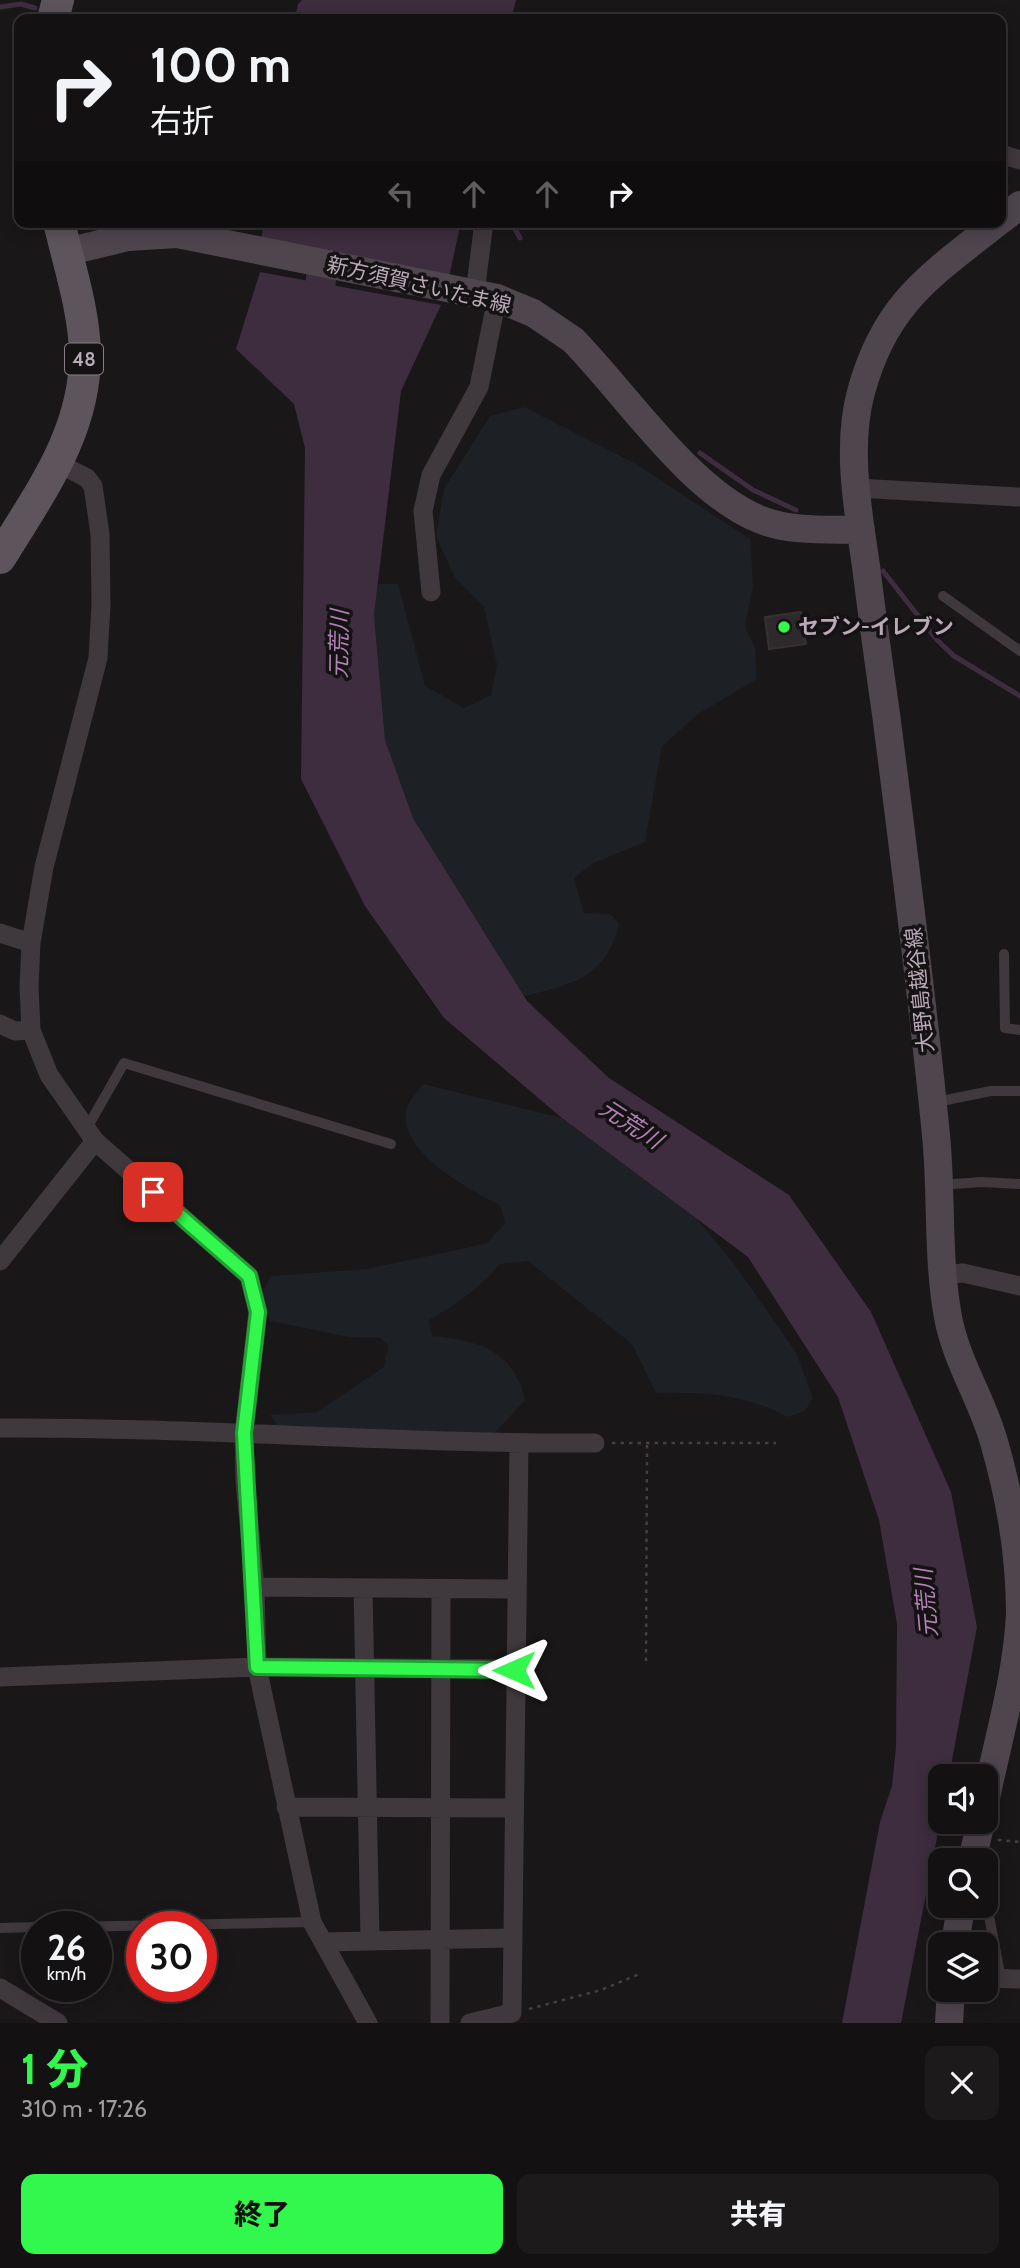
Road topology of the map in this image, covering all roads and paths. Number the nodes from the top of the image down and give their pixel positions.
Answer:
1 (1020, 205) edge
2 (1006, 216) edge
3 (484, 228) edge
4 (990, 228) edge
5 (63, 237) edge
6 (478, 294) junction
7 (57, 463) junction
8 (857, 488) junction
9 (1020, 497) edge
10 (861, 530) junction
11 (0, 558) edge
12 (431, 592) dead end
13 (943, 596) dead end
14 (1020, 651) edge
15 (0, 933) edge
16 (31, 943) junction
17 (1004, 954) dead end
18 (0, 1024) edge
19 (32, 1030) junction
20 (1020, 1030) edge
21 (1020, 1090) edge
22 (933, 1102) junction
23 (91, 1134) junction
24 (391, 1144) dead end
25 (1020, 1184) edge
26 (939, 1185) junction
27 (0, 1261) edge
28 (944, 1275) junction
29 (1020, 1286) edge
30 (0, 1428) edge
31 (244, 1433) junction
32 (519, 1443) junction
33 (595, 1443) joint
34 (647, 1443) junction
35 (776, 1444) dead end
36 (255, 1587) junction
37 (363, 1588) junction
38 (441, 1589) junction
39 (516, 1589) junction
40 (646, 1661) dead end
41 (257, 1667) junction
42 (365, 1668) junction
43 (441, 1669) junction
44 (514, 1670) junction
45 (0, 1677) edge
46 (993, 1764) edge
47 (286, 1807) junction
48 (367, 1808) junction
49 (440, 1808) junction
50 (513, 1808) junction
51 (990, 1918) edge
52 (312, 1922) junction
53 (112, 1926) edge
54 (21, 1927) edge
55 (0, 1928) edge
56 (513, 1938) junction
57 (370, 1939) junction
58 (440, 1939) junction
59 (323, 1942) junction
60 (642, 1973) dead end
61 (1002, 1979) edge
62 (0, 1988) edge
63 (950, 2002) edge
64 (512, 2013) junction
65 (58, 2023) edge
66 (368, 2023) edge
67 (440, 2023) edge
68 (470, 2023) edge
69 (949, 2023) edge

1 - 2 main road, 大野島越谷線
3 - 6 street
4 - 8 main road, 大野島越谷線
5 - 6 main road, 新方須賀さいたま線
5 - 7 main road, 48
6 - 10 main road, 新方須賀さいたま線
6 - 12 street
7 - 11 main road, 48
7 - 16 street
8 - 9 street
8 - 10 main road, 大野島越谷線
10 - 22 main road, 大野島越谷線
13 - 14 lane
15 - 16 street
16 - 19 street
17 - 20 lane
18 - 19 street
19 - 23 street
21 - 22 lane
22 - 26 main road, 大野島越谷線
23 - 24 lane
23 - 27 street
23 - 31 street
25 - 26 lane
26 - 28 main road, 大野島越谷線
28 - 29 street
28 - 46 main road, 大野島越谷線
30 - 31 street
31 - 32 street
31 - 36 street
32 - 33 street
32 - 39 street
33 - 34 path
34 - 35 path
34 - 40 path
36 - 37 street
36 - 41 street
37 - 38 street
37 - 42 street
38 - 39 street
38 - 43 street
39 - 44 street
41 - 42 street
41 - 45 street
41 - 47 street
42 - 43 street
42 - 48 street
43 - 44 street
43 - 49 street
44 - 50 street
47 - 48 street
47 - 52 street
48 - 49 street
48 - 57 street
49 - 50 street
49 - 58 street
50 - 56 street
51 - 61 lane
52 - 53 lane
52 - 59 street
54 - 55 lane
56 - 58 street
56 - 64 street
57 - 58 street
57 - 59 street
58 - 67 street
59 - 66 street
60 - 64 path
62 - 65 street
63 - 69 main road
64 - 68 street

